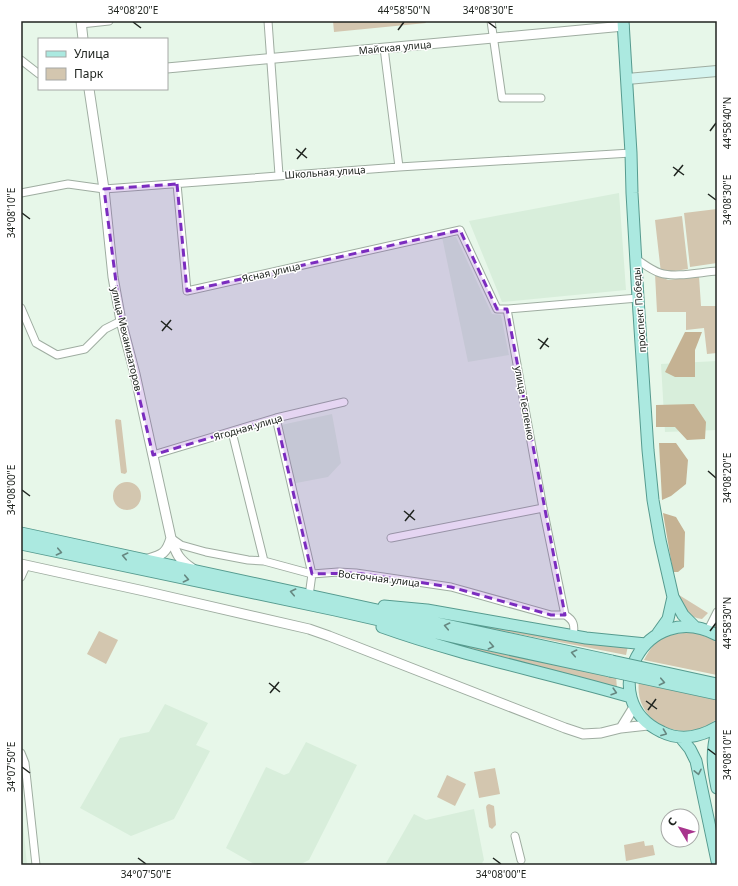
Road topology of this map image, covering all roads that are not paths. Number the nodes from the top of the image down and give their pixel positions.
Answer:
1 (109, 21) edge
2 (268, 21) edge
3 (491, 21) edge
4 (81, 22) edge
5 (624, 24) edge
6 (83, 38) edge
7 (493, 38) junction
8 (384, 48) junction
9 (270, 58) junction
10 (21, 60) edge
11 (168, 68) edge
12 (717, 71) edge
13 (38, 73) edge
14 (627, 79) junction
15 (89, 90) edge
16 (541, 98) dead end
17 (631, 153) junction
18 (399, 167) junction
19 (280, 175) junction
20 (177, 184) junction
21 (104, 189) junction
22 (21, 193) edge
23 (636, 259) junction
24 (717, 271) edge
25 (638, 298) junction
26 (21, 308) edge
27 (508, 309) junction
28 (121, 321) junction
29 (344, 402) dead end
30 (276, 418) junction
31 (232, 432) junction
32 (153, 455) junction
33 (543, 508) junction
34 (21, 533) edge
35 (171, 538) junction
36 (391, 538) dead end
37 (21, 544) edge
38 (145, 560) junction
39 (264, 561) junction
40 (24, 565) edge
41 (196, 572) junction
42 (312, 574) junction
43 (21, 577) edge
44 (309, 596) junction
45 (673, 597) junction
46 (350, 604) junction
47 (335, 610) junction
48 (717, 612) edge
49 (565, 615) junction
50 (694, 626) junction
51 (712, 632) edge
52 (658, 634) junction
53 (573, 636) junction
54 (646, 644) junction
55 (611, 666) junction
56 (717, 684) edge
57 (717, 694) edge
58 (633, 702) junction
59 (648, 725) junction
60 (717, 727) edge
61 (621, 728) junction
62 (717, 732) edge
63 (682, 738) junction
64 (21, 753) edge
65 (717, 788) edge
66 (515, 836) dead end
67 (521, 860) dead end
68 (717, 861) edge
69 (36, 865) edge

1 - 4 street
2 - 9 street
3 - 7 street
4 - 6 street
5 - 7 street, Майская улица
5 - 14 main road, проспект Победы
7 - 8 street, Майская улица
7 - 16 street
8 - 9 street, Майская улица
8 - 18 street
9 - 11 street, Майская улица
9 - 19 street
10 - 13 street
12 - 14 main road
14 - 17 main road, проспект Победы
15 - 21 street, улица Механизаторов
17 - 18 street, Школьная улица
17 - 23 main road, проспект Победы
18 - 19 street, Школьная улица
19 - 20 street, Школьная улица
20 - 21 street, Школьная улица
20 - 27 street, Ясная улица
21 - 22 street, Школьная улица
21 - 28 street, улица Механизаторов
23 - 24 street
23 - 25 main road, проспект Победы
25 - 27 street
25 - 45 main road, проспект Победы
26 - 28 street
27 - 33 street, улица Тесленко
28 - 32 street, улица Механизаторов
29 - 30 street, Ягодная улица
30 - 31 street, Ягодная улица
30 - 42 street
31 - 32 street, Ягодная улица
31 - 39 street
32 - 35 street, улица Механизаторов
33 - 36 street
33 - 49 street, улица Тесленко
38 -> 34 main road
35 - 38 street
35 - 39 street, Восточная улица
35 - 41 street, улица Механизаторов
37 -> 47 main road
38 - 41 main road
39 - 42 street, Восточная улица
40 - 43 street
40 - 61 street
44 -> 41 main road
42 - 44 street
42 - 49 street, Восточная улица
44 - 46 main road
45 - 50 main road, проспект Победы
45 - 52 main road, проспект Победы
46 - 53 main road
55 -> 46 main road
47 -> 55 main road
47 -> 58 main road
48 - 51 street
49 - 53 street, улица Тесленко
50 - 51 main road
50 - 52 main road
52 - 54 main road
53 - 54 main road
54 - 58 main road
55 - 56 main road, bridge
55 -> 57 main road, bridge
58 - 59 main road
58 - 61 street
59 - 61 street
59 -> 63 main road
60 - 63 main road
62 - 65 main road
63 -> 68 main road
64 - 69 street
66 - 67 street

